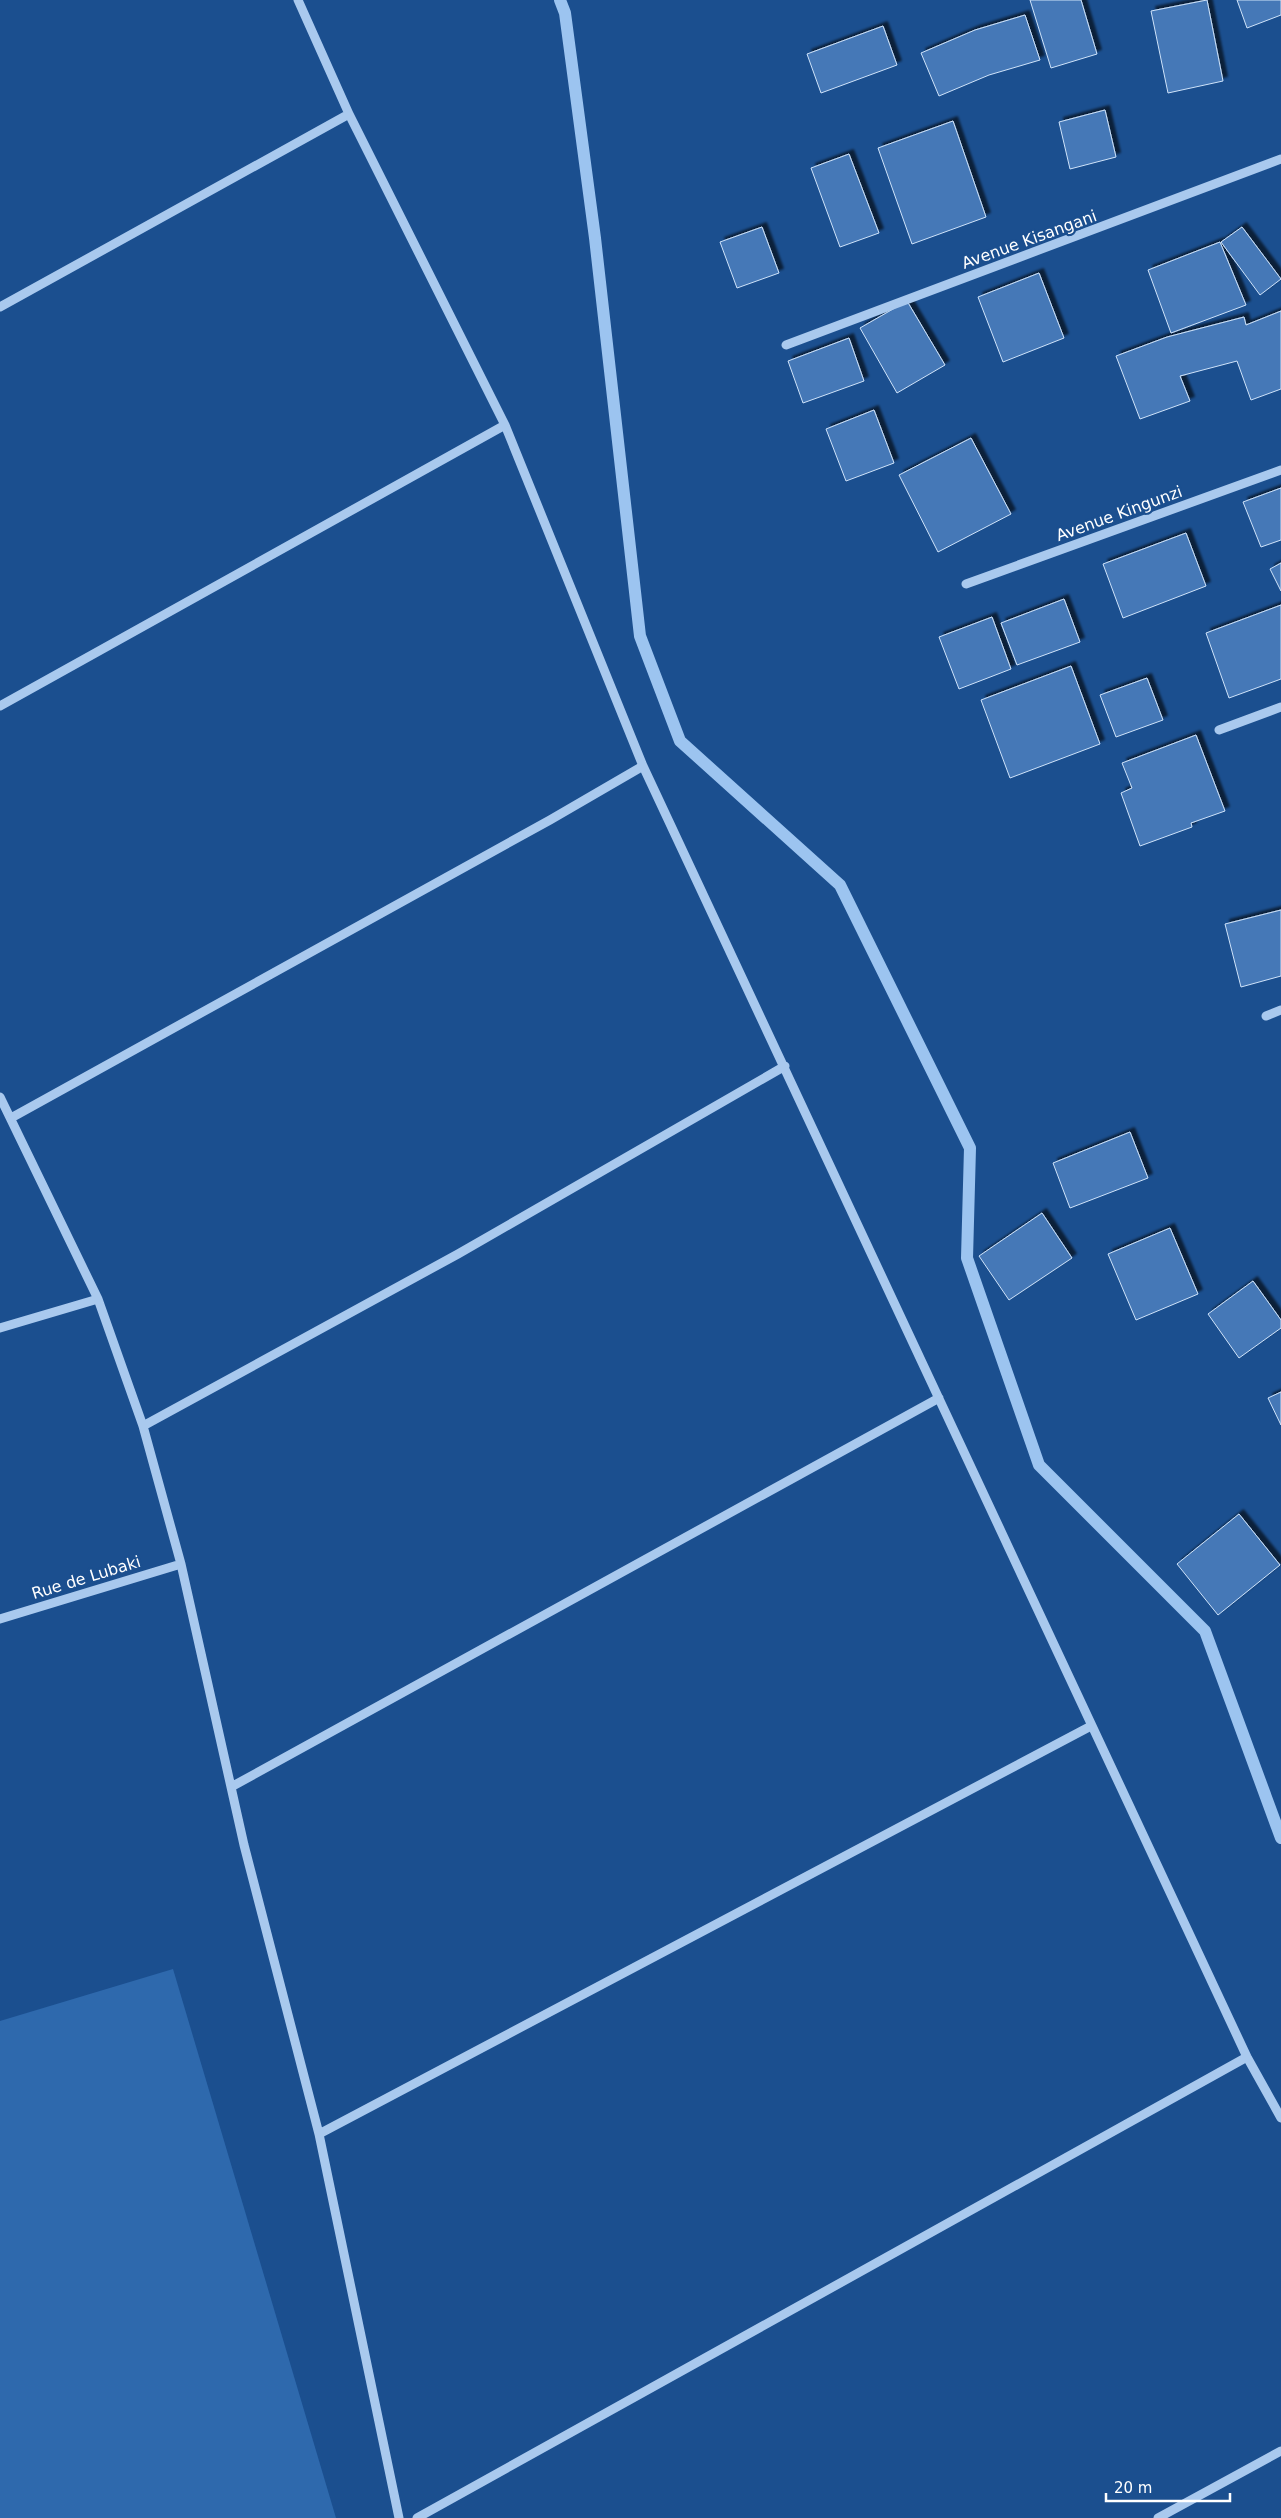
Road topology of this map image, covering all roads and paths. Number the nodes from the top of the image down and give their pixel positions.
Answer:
1 (298, 0) edge
2 (349, 114) junction
3 (1281, 159) edge
4 (0, 307) edge
5 (786, 345) dead end
6 (504, 425) junction
7 (1281, 470) edge
8 (966, 584) dead end
9 (0, 706) edge
10 (1281, 707) edge
11 (1219, 730) dead end
12 (643, 766) junction
13 (1281, 1010) edge
14 (1266, 1016) dead end
15 (785, 1066) junction
16 (0, 1097) edge
17 (11, 1118) junction
18 (98, 1299) junction
19 (0, 1328) edge
20 (939, 1398) junction
21 (144, 1426) junction
22 (181, 1564) junction
23 (0, 1619) edge
24 (1091, 1726) junction
25 (231, 1787) junction
26 (1247, 2057) junction
27 (1281, 2118) edge
28 (319, 2134) junction
29 (1281, 2451) edge
30 (399, 2518) edge
31 (417, 2518) edge
32 (1158, 2518) edge

1 - 2 street
2 - 4 street
2 - 6 street
3 - 5 street, Avenue Kisangani
6 - 9 street
6 - 12 street
7 - 8 street, Avenue Kingunzi
10 - 11 street
12 - 15 street
12 - 17 street
13 - 14 street
15 - 20 street
15 - 21 street
16 - 17 street
17 - 18 street
18 - 19 street
18 - 21 street
20 - 24 street
20 - 25 street
21 - 22 street
22 - 23 street, Rue de Lubaki
22 - 25 street
24 - 26 street
24 - 28 street
25 - 28 street
26 - 27 street
26 - 31 street
28 - 30 street
29 - 32 street

